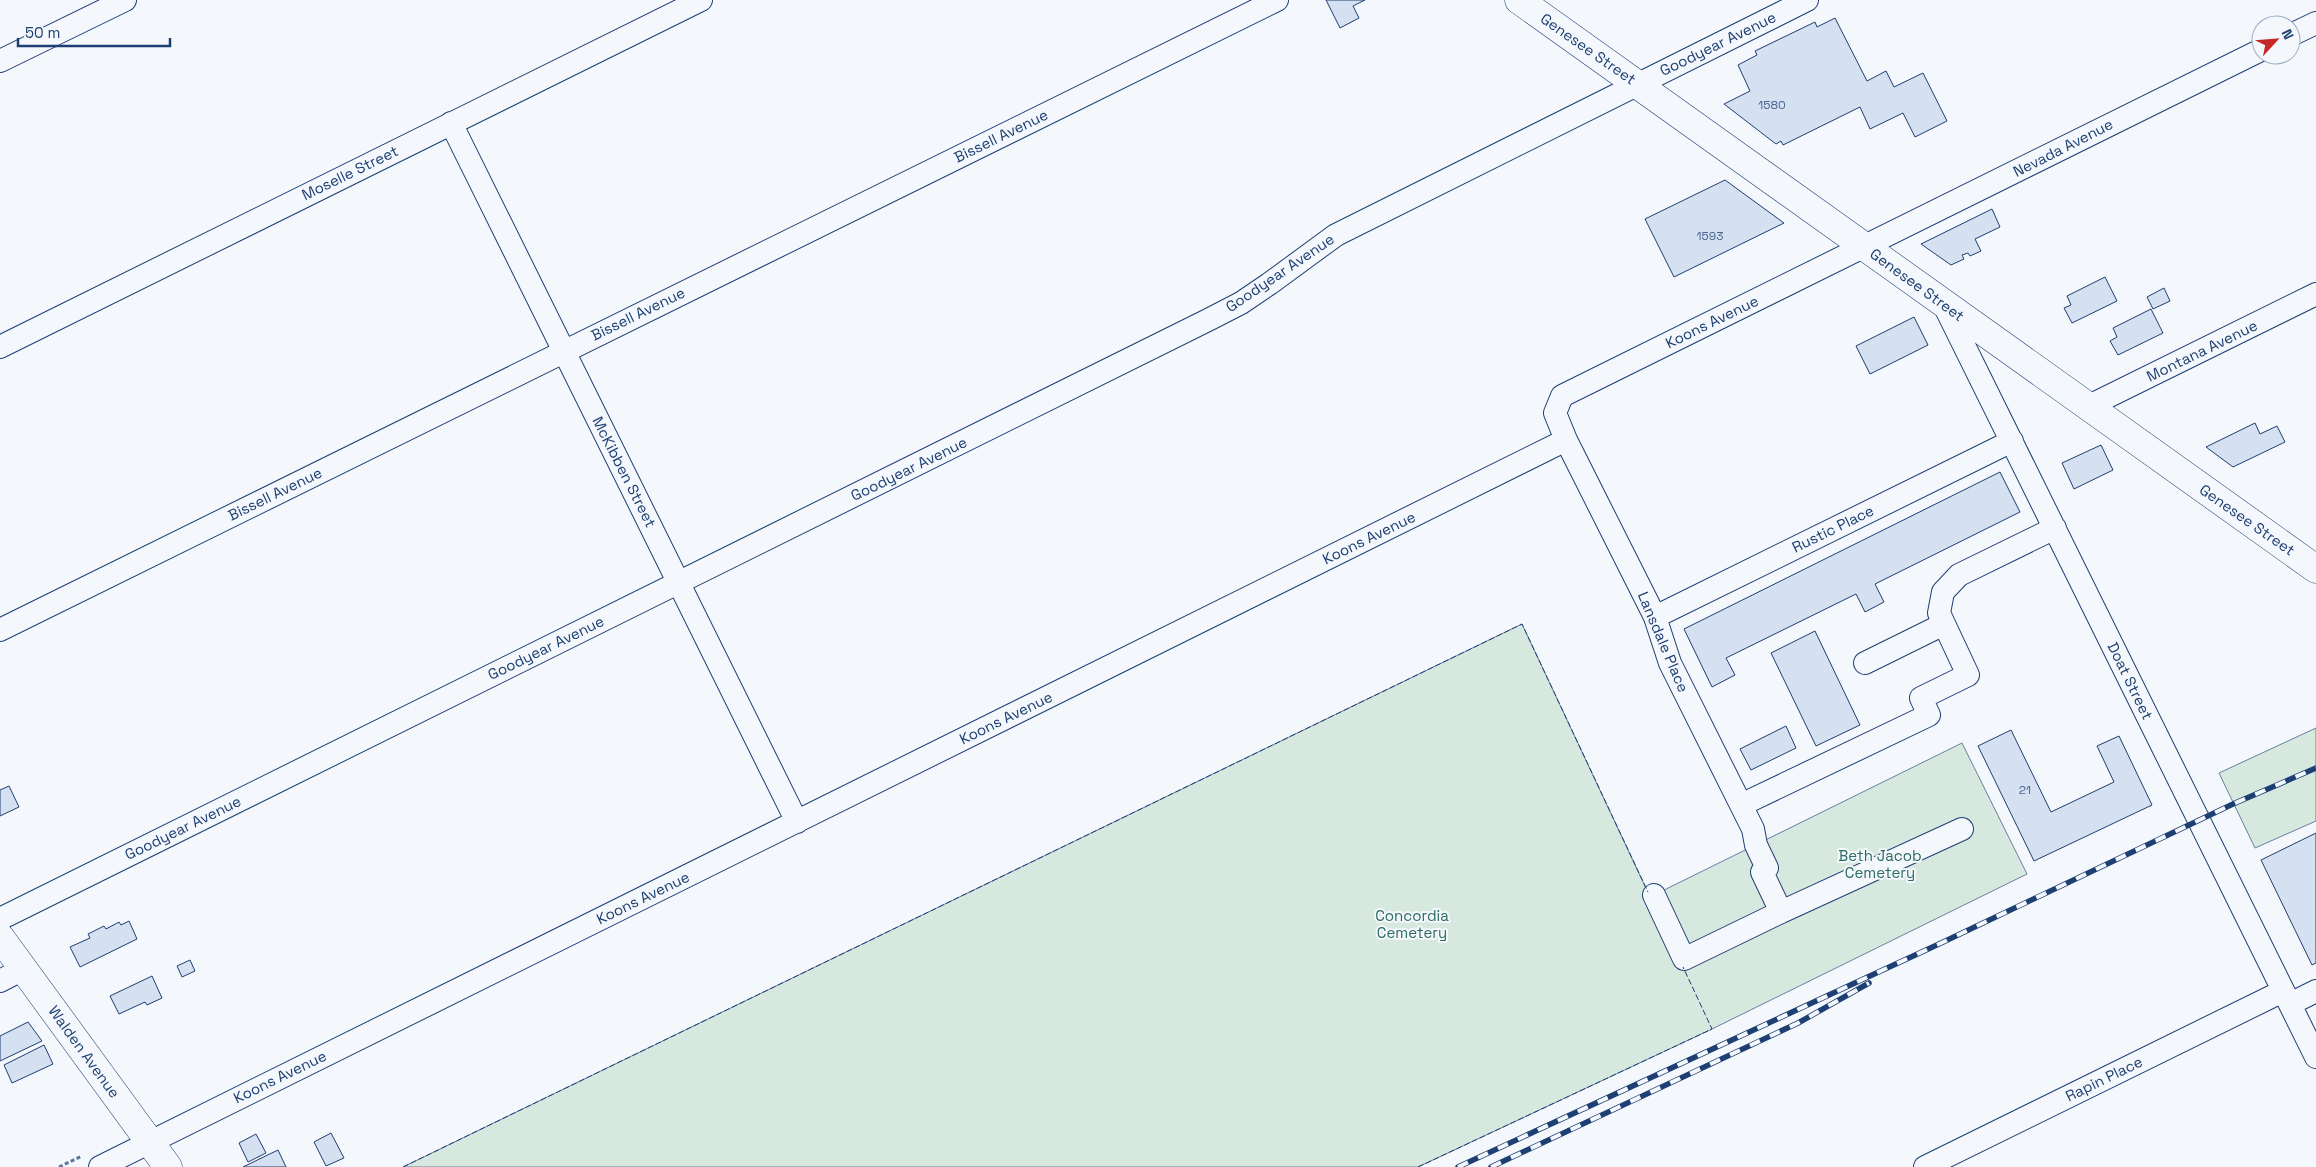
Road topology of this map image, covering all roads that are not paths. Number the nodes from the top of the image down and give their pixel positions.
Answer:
1 (124, 0) edge
2 (701, 0) edge
3 (1277, 0) edge
4 (1519, 0) edge
5 (1807, 0) edge
6 (2316, 23) edge
7 (2301, 30) edge
8 (2251, 55) edge
9 (0, 61) edge
10 (1638, 84) junction
11 (451, 124) junction
12 (1865, 247) junction
13 (2316, 294) edge
14 (1944, 304) junction
15 (0, 347) edge
16 (564, 351) junction
17 (2087, 407) junction
18 (1566, 440) junction
19 (2012, 441) junction
20 (2055, 528) junction
21 (2315, 567) edge
22 (679, 583) junction
23 (1655, 617) junction
24 (1944, 624) junction
25 (0, 630) edge
26 (1865, 663) dead end
27 (1741, 805) junction
28 (797, 822) junction
29 (1962, 829) dead end
30 (1654, 895) dead end
31 (1782, 912) junction
32 (0, 919) edge
33 (0, 937) edge
34 (12, 975) edge
35 (2316, 991) edge
36 (2287, 997) junction
37 (2316, 1057) edge
38 (149, 1142) junction
39 (100, 1167) edge
40 (168, 1167) edge
41 (1925, 1167) edge

1 - 9 street
2 - 11 street, Moselle Street
3 - 16 street, Bissell Avenue
4 - 10 main road, Genesee Street
5 - 10 street, Goodyear Avenue
6 - 7 street
8 - 12 street, Nevada Avenue
10 - 12 main road, Genesee Street
10 - 22 street, Goodyear Avenue
11 - 15 street, Moselle Street
11 - 16 street, McKibben Street
12 - 14 main road, Genesee Street
12 - 18 street, Koons Avenue
13 - 17 street, Montana Avenue
14 - 17 main road, Genesee Street
14 - 19 street, Doat Street
16 - 22 street, McKibben Street
16 - 25 street, Bissell Avenue
17 - 21 main road, Genesee Street
18 - 23 street, Lansdale Place
18 - 28 street, Koons Avenue
19 - 20 street, Doat Street
19 - 23 street, Rustic Place
20 - 24 street
20 - 36 street, Doat Street
22 - 28 street, McKibben Street
22 - 32 street, Goodyear Avenue
23 - 27 street, Lansdale Place
24 - 26 street
24 - 27 street
27 - 31 street, Lansdale Place
28 - 38 street, Koons Avenue
29 - 31 street
30 - 31 street
33 - 34 main road, Walden Avenue
34 - 38 main road, Walden Avenue
35 - 36 street, Rapin Place
36 - 37 street, Doat Street
36 - 41 street, Rapin Place
38 - 39 street, Koons Avenue
38 - 40 main road, Walden Avenue

